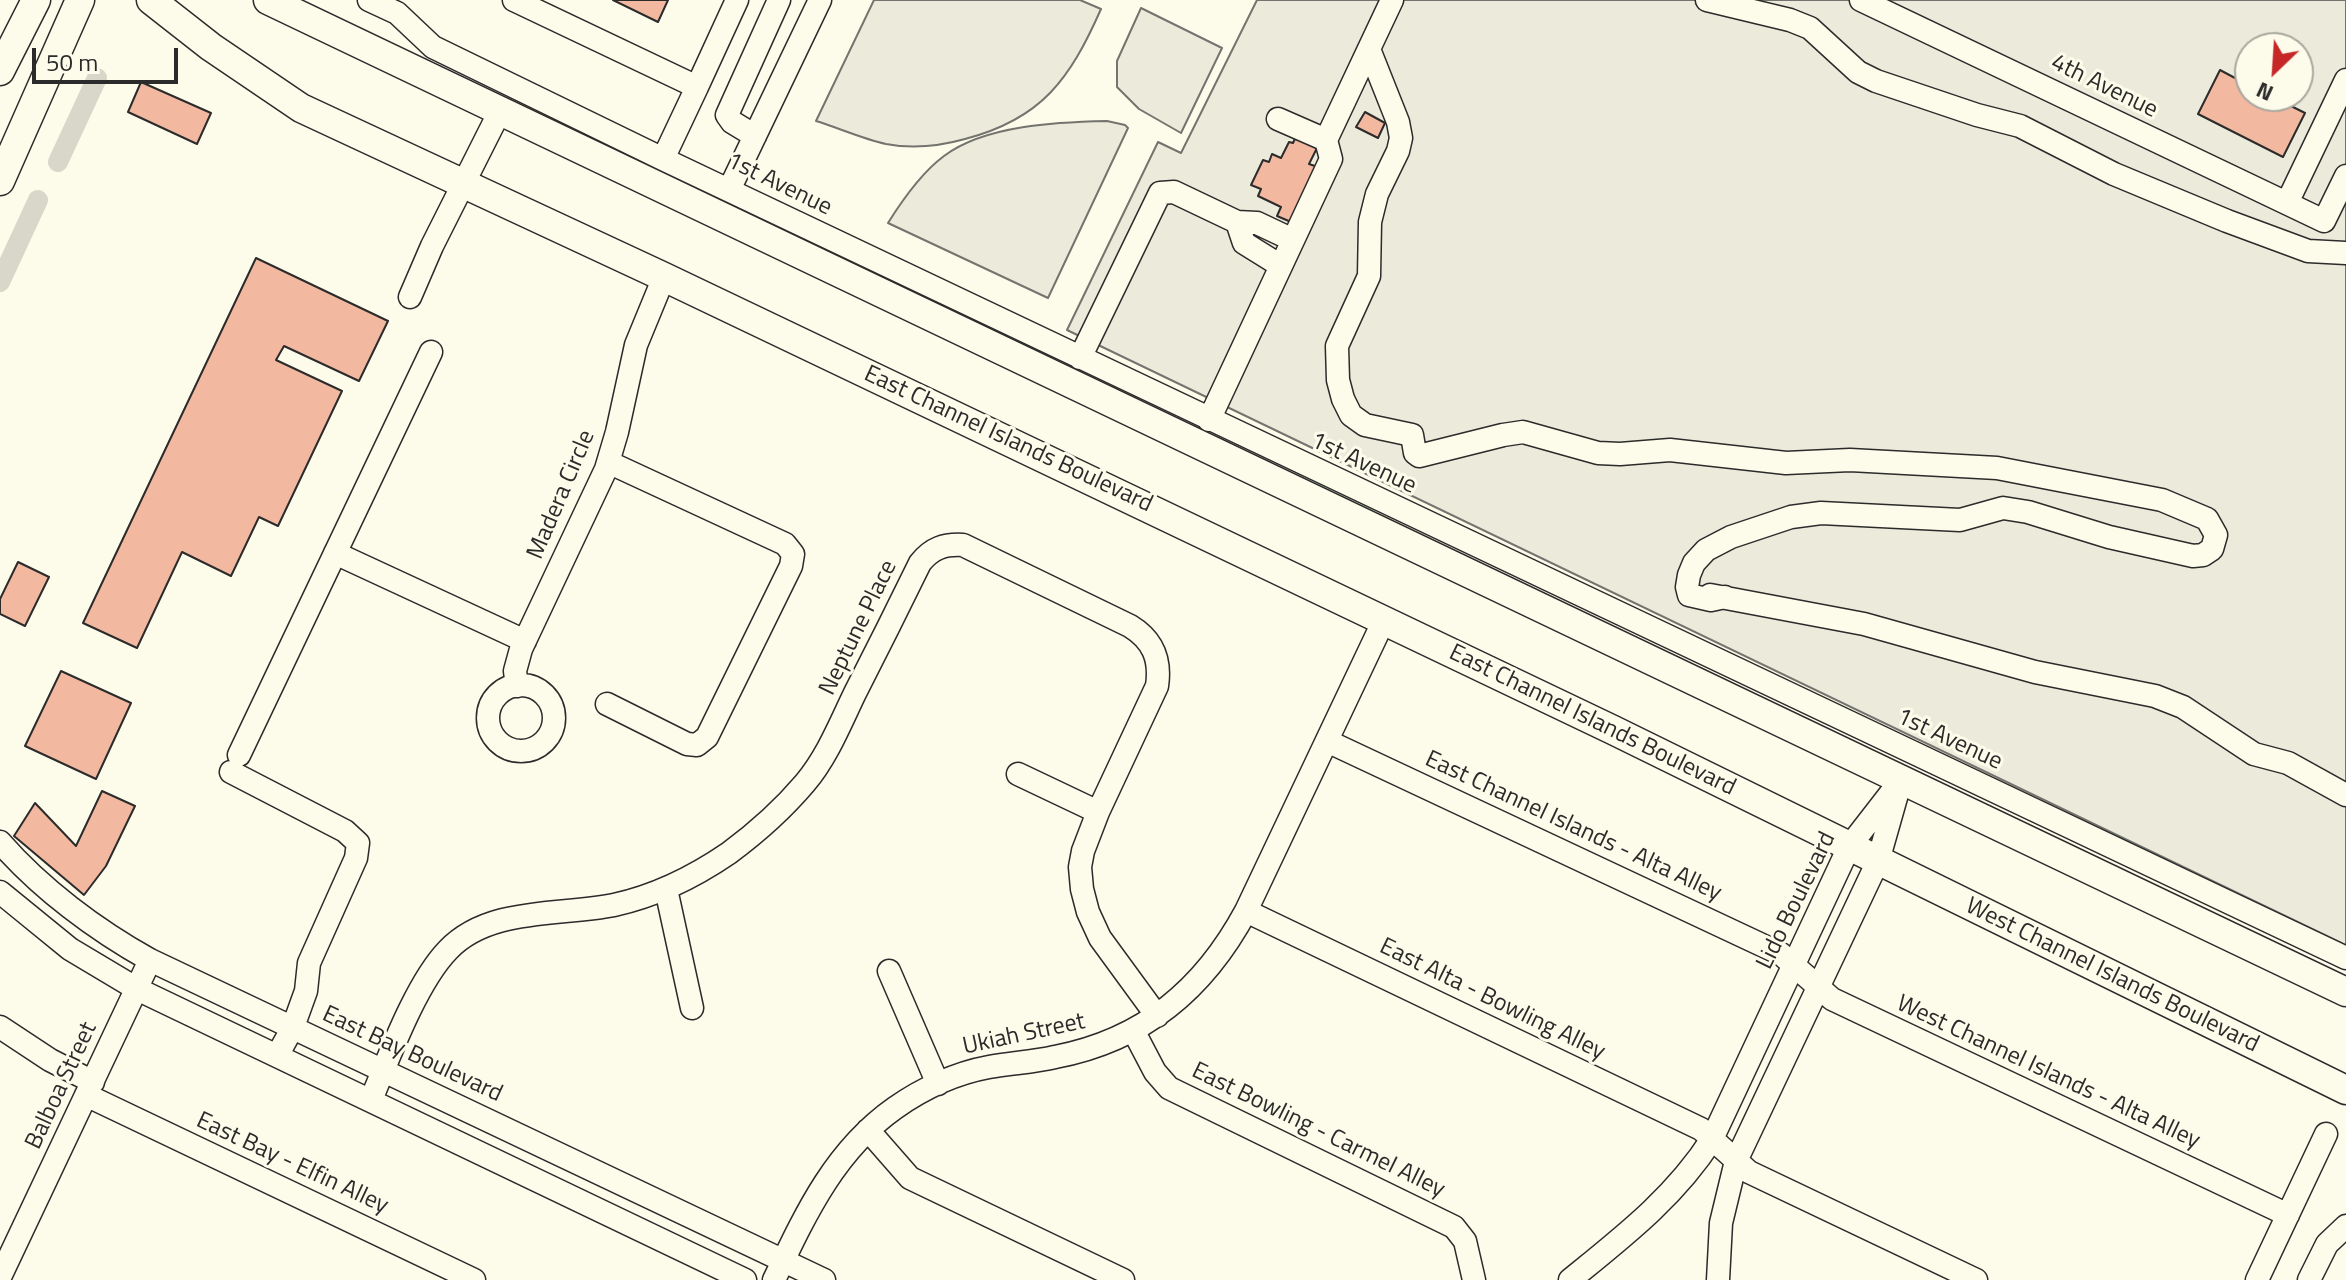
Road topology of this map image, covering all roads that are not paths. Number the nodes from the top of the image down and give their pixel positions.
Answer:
1 (36, 0) edge
2 (80, 0) edge
3 (151, 0) edge
4 (268, 0) edge
5 (305, 0) edge
6 (369, 0) edge
7 (514, 0) edge
8 (737, 0) edge
9 (779, 0) edge
10 (820, 0) edge
11 (1392, 0) edge
12 (1707, 0) edge
13 (1861, 0) edge
14 (1369, 49) junction
15 (413, 68) junction
16 (0, 71) edge
17 (2346, 80) edge
18 (697, 87) junction
19 (501, 109) junction
20 (1278, 119) dead end
21 (755, 136) junction
22 (1326, 140) junction
23 (663, 159) junction
24 (2346, 176) edge
25 (0, 181) edge
26 (465, 182) junction
27 (729, 190) junction
28 (2287, 203) junction
29 (1237, 222) junction
30 (1293, 240) junction
31 (2346, 253) edge
32 (1281, 266) junction
33 (664, 277) junction
34 (410, 297) dead end
35 (431, 352) dead end
36 (1080, 358) junction
37 (1209, 420) junction
38 (608, 462) junction
39 (335, 553) junction
40 (1384, 620) junction
41 (525, 641) junction
42 (517, 686) dead end
43 (607, 704) dead end
44 (1327, 741) junction
45 (1018, 774) dead end
46 (1901, 780) junction
47 (2346, 795) edge
48 (1098, 812) junction
49 (0, 842) edge
50 (1849, 847) junction
51 (1878, 861) junction
52 (666, 889) junction
53 (0, 892) edge
54 (1246, 911) junction
55 (105, 933) junction
56 (2346, 958) edge
57 (150, 960) junction
58 (91, 963) junction
59 (1794, 966) junction
60 (889, 971) dead end
61 (1818, 987) junction
62 (137, 989) junction
63 (2346, 992) edge
64 (692, 1008) dead end
65 (1157, 1016) junction
66 (0, 1027) edge
67 (293, 1027) junction
68 (1133, 1030) junction
69 (277, 1056) junction
70 (384, 1070) junction
71 (938, 1084) junction
72 (90, 1089) junction
73 (2346, 1090) edge
74 (371, 1100) junction
75 (868, 1130) junction
76 (2326, 1134) dead end
77 (1712, 1139) junction
78 (1736, 1161) junction
79 (2288, 1215) junction
80 (2346, 1226) edge
81 (779, 1270) edge
82 (1, 1278) edge
83 (474, 1280) edge
84 (745, 1280) edge
85 (824, 1280) edge
86 (1123, 1280) edge
87 (1474, 1280) edge
88 (1570, 1280) edge
89 (1718, 1280) edge
90 (1976, 1280) edge
91 (2257, 1280) edge
92 (2309, 1280) edge

1 - 16 main road
2 - 25 main road
3 - 26 main road, East Channel Islands Boulevard
4 - 15 main road
5 - 15 main road
6 - 23 street, 1st Avenue
7 - 18 street
8 - 18 street
9 - 21 street
10 - 21 street
11 - 14 street
12 - 31 street
13 - 28 street, 4th Avenue
14 - 22 street
14 - 47 street
15 - 19 main road
17 - 28 street
18 - 23 street
19 - 26 street
19 - 46 main road
20 - 22 street
21 - 27 street
22 - 30 street
23 - 27 street, 1st Avenue
24 - 28 street, 4th Avenue
26 - 33 main road, East Channel Islands Boulevard
26 - 34 street
27 - 36 street, 1st Avenue
29 - 30 street
29 - 32 street
29 - 36 street
30 - 32 street
32 - 37 street
33 - 38 street, Madera Circle
33 - 40 main road, East Channel Islands Boulevard
35 - 39 street
36 - 37 street, 1st Avenue
37 - 56 street, 1st Avenue
38 - 41 street, Madera Circle
38 - 43 street
39 - 41 street
39 - 67 street
40 - 44 street, Ukiah Street
40 - 50 main road, East Channel Islands Boulevard
41 - 42 street, Madera Circle
44 - 54 street, Ukiah Street
44 - 59 street, East Channel Islands - Alta Alley
45 - 48 street
46 - 50 street, Lido Boulevard
46 - 51 street
46 - 63 main road
48 - 52 street, Neptune Place
48 - 65 street, Neptune Place
49 - 55 street, East Bay Boulevard
50 - 51 main road, East Channel Islands Boulevard
50 - 59 street, Lido Boulevard
51 - 61 street
51 - 73 main road, West Channel Islands Boulevard
52 - 64 street
52 - 70 street, Neptune Place
53 - 58 street
54 - 65 street, Ukiah Street
54 - 77 street, East Alta - Bowling Alley
55 - 57 street, East Bay Boulevard
55 - 58 street
57 - 62 street, Balboa Street
57 - 67 street, East Bay Boulevard
58 - 62 street
59 - 61 street, West Channel Islands - Alta Alley
59 - 77 street, Lido Boulevard
60 - 71 street
61 - 78 street
61 - 79 street, West Channel Islands - Alta Alley
62 - 69 street
62 - 72 street, Balboa Street
65 - 68 street, Ukiah Street
66 - 72 street, East Bay - Elfin Alley
67 - 69 street
67 - 70 street, East Bay Boulevard
68 - 71 street, Ukiah Street
68 - 87 street, East Bowling - Carmel Alley
69 - 74 street
70 - 74 street, Neptune Place
70 - 81 street, East Bay Boulevard
71 - 75 street, Ukiah Street
72 - 82 street, Balboa Street
72 - 83 street, East Bay - Elfin Alley
74 - 84 street
75 - 81 street, Ukiah Street
75 - 86 street
76 - 79 street
77 - 78 street, East Alta - Bowling Alley
77 - 88 street, Lido Boulevard
78 - 89 street
78 - 90 street, East Alta - Bowling Alley
79 - 91 street
80 - 92 street
81 - 85 street, East Bay Boulevard

